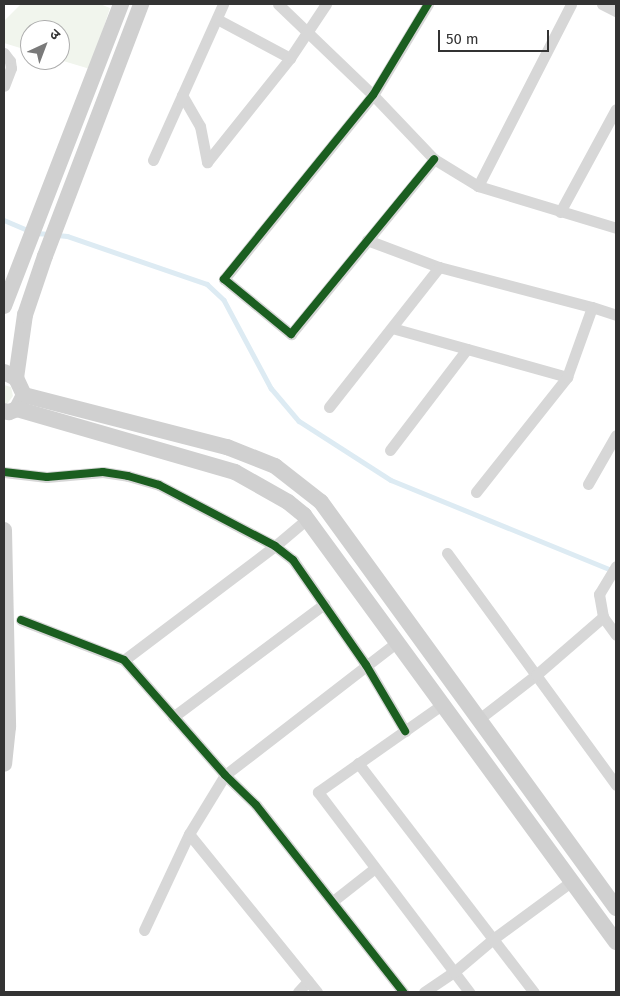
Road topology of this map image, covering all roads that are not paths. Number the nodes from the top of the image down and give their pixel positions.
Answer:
1 (121, 4) edge
2 (140, 4) edge
3 (223, 4) edge
4 (278, 4) edge
5 (326, 4) edge
6 (428, 4) edge
7 (571, 4) edge
8 (602, 4) edge
9 (616, 11) edge
10 (217, 18) junction
11 (308, 33) junction
12 (4, 52) edge
13 (290, 58) junction
14 (4, 86) edge
15 (182, 95) junction
16 (373, 95) junction
17 (616, 109) edge
18 (434, 159) junction
19 (153, 160) dead end
20 (478, 186) junction
21 (560, 212) junction
22 (616, 228) edge
23 (367, 240) junction
24 (439, 267) junction
25 (4, 306) edge
26 (592, 306) junction
27 (616, 316) edge
28 (392, 328) junction
29 (467, 349) junction
30 (10, 375) edge
31 (567, 377) junction
32 (15, 405) edge
33 (329, 406) dead end
34 (616, 435) edge
35 (390, 450) dead end
36 (4, 472) edge
37 (588, 484) dead end
38 (476, 492) dead end
39 (307, 519) junction
40 (4, 530) edge
41 (275, 546) junction
42 (447, 552) dead end
43 (616, 566) edge
44 (324, 604) junction
45 (603, 617) junction
46 (21, 620) dead end
47 (616, 635) edge
48 (398, 642) junction
49 (124, 660) junction
50 (366, 665) junction
51 (536, 675) junction
52 (443, 704) junction
53 (173, 717) junction
54 (479, 719) junction
55 (405, 731) junction
56 (358, 763) junction
57 (4, 764) edge
58 (225, 775) junction
59 (616, 785) edge
60 (188, 834) junction
61 (375, 868) junction
62 (572, 881) junction
63 (332, 901) junction
64 (616, 908) edge
65 (144, 930) dead end
66 (493, 939) junction
67 (616, 942) edge
68 (454, 972) junction
69 (308, 980) junction
70 (298, 992) edge
71 (317, 992) edge
72 (404, 992) edge
73 (424, 992) edge
74 (469, 992) edge
75 (534, 992) edge

1 - 25 main road
2 - 30 main road
3 - 10 street
4 - 11 street
5 - 11 street
6 - 16 street
7 - 20 street
8 - 9 street
10 - 13 street
10 - 15 street
11 - 13 street
11 - 16 street
12 - 14 street
13 - 15 street
15 - 19 street
16 - 18 street
16 - 23 street
17 - 21 street
18 - 20 street
18 - 23 street
20 - 21 street
21 - 22 street
23 - 24 street
24 - 26 street
24 - 28 street
26 - 27 street
26 - 31 street
28 - 29 street
28 - 33 street
29 - 31 street
29 - 35 street
30 - 32 main road
31 - 38 street
32 - 39 main road
32 - 54 main road
34 - 37 street
36 - 41 street
39 - 41 street
39 - 48 main road
40 - 57 main road
41 - 44 street
41 - 49 street
42 - 51 street
43 - 45 street
44 - 50 street
44 - 53 street
45 - 47 street
45 - 51 street
46 - 49 street
48 - 50 street
48 - 52 main road
49 - 53 street
50 - 55 street
50 - 58 street
51 - 54 street
51 - 59 street
52 - 55 street
52 - 62 main road
53 - 58 street
54 - 64 main road
55 - 56 street
56 - 61 street
56 - 66 street
58 - 60 street
58 - 63 street
60 - 65 street
60 - 69 street
61 - 63 street
61 - 68 street
62 - 66 street
62 - 67 main road
63 - 72 street
66 - 68 street
66 - 75 street
68 - 73 street
68 - 74 street
69 - 70 street
69 - 71 street

